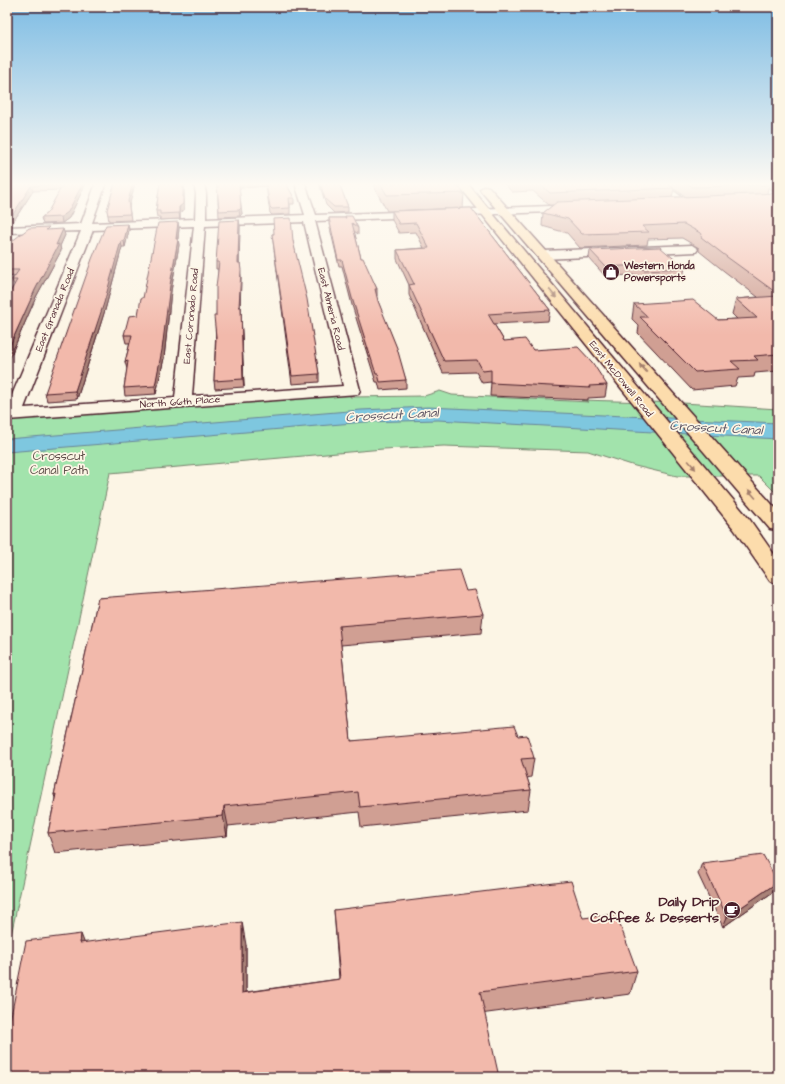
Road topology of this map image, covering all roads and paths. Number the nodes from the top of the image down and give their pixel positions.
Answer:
1 (86, 234) edge
2 (199, 234) edge
3 (312, 234) edge
4 (503, 234) edge
5 (525, 234) edge
6 (689, 247) dead end
7 (545, 256) junction
8 (528, 264) junction
9 (352, 390) joint
10 (184, 402) junction
11 (10, 415) edge
12 (778, 524) edge
13 (778, 576) edge

1 - 11 street, East Granada Road
2 - 10 street, East Coronado Road
3 - 9 street, East Almeria Road
4 - 8 main road, East McDowell Road
5 - 7 main road, East McDowell Road
6 - 7 street
7 - 8 main road
12 -> 7 main road, East McDowell Road
8 -> 13 main road, East McDowell Road
9 - 10 street, North 66th Place
10 - 11 street, North 66th Place

